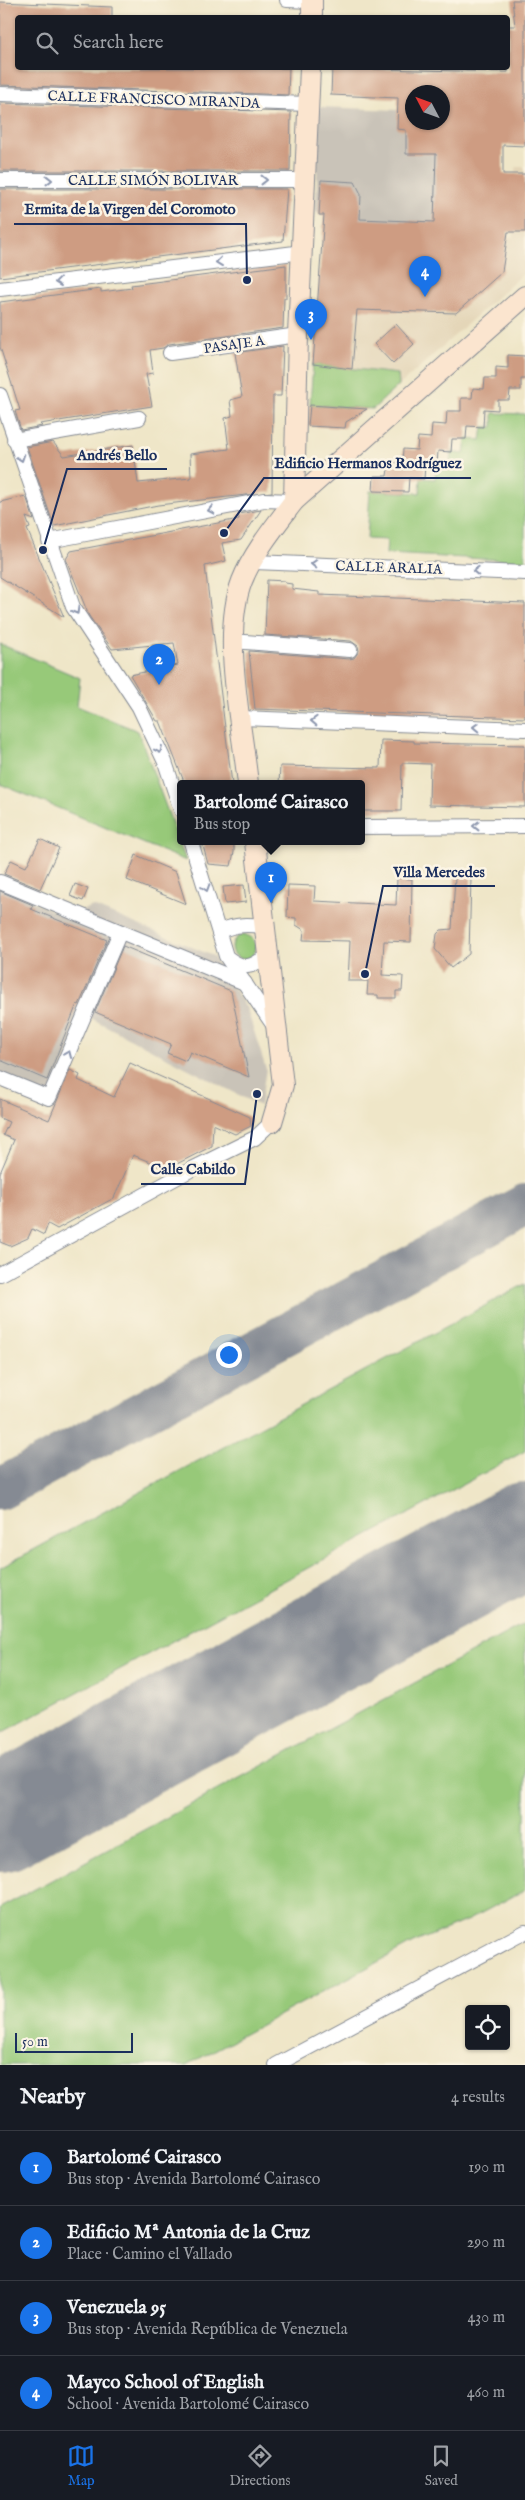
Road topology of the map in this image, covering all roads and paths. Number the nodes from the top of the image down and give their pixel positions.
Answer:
1 (287, 0) edge
2 (312, 6) edge
3 (310, 70) edge
4 (0, 94) edge
5 (309, 104) junction
6 (0, 180) edge
7 (305, 180) junction
8 (303, 252) junction
9 (0, 289) edge
10 (525, 296) edge
11 (298, 335) junction
12 (170, 353) dead end
13 (0, 395) edge
14 (139, 418) dead end
15 (14, 440) junction
16 (294, 501) junction
17 (49, 541) junction
18 (254, 562) junction
19 (525, 573) edge
20 (232, 641) junction
21 (350, 650) dead end
22 (240, 718) junction
23 (525, 729) edge
24 (248, 780) edge
25 (177, 798) edge
26 (525, 826) edge
27 (365, 827) edge
28 (192, 845) edge
29 (255, 845) edge
30 (0, 882) edge
31 (266, 927) junction
32 (220, 931) junction
33 (120, 932) junction
34 (268, 955) junction
35 (226, 956) junction
36 (208, 968) junction
37 (245, 984) junction
38 (277, 1031) junction
39 (0, 1078) edge
40 (272, 1122) joint
41 (4, 1268) edge
42 (525, 1932) edge
43 (276, 2065) edge

1 - 2 street
3 - 5 street
4 - 5 street, CALLE FRANCISCO MIRANDA
5 - 7 street
6 -> 7 street, CALLE SIMÓN BOLIVAR
7 - 8 street
8 -> 9 street
8 - 11 street
10 - 16 street
11 - 12 street, PASAJE A
11 - 16 street
13 - 15 street
14 - 15 street
15 -> 17 street
16 -> 17 street
16 - 18 street
17 -> 25 street
19 -> 18 street, CALLE ARALIA
18 - 20 street
20 - 21 street
20 - 22 street
23 -> 22 street
22 - 24 street
26 -> 27 street
28 -> 32 street
29 - 31 street
30 - 33 street
31 - 32 street
31 - 34 street
32 - 35 street
33 - 36 street
39 -> 33 street
34 - 35 street
34 - 38 street
35 - 36 street
35 - 37 street
36 - 37 street
37 - 38 street
38 - 40 street
40 - 41 street
42 - 43 street

